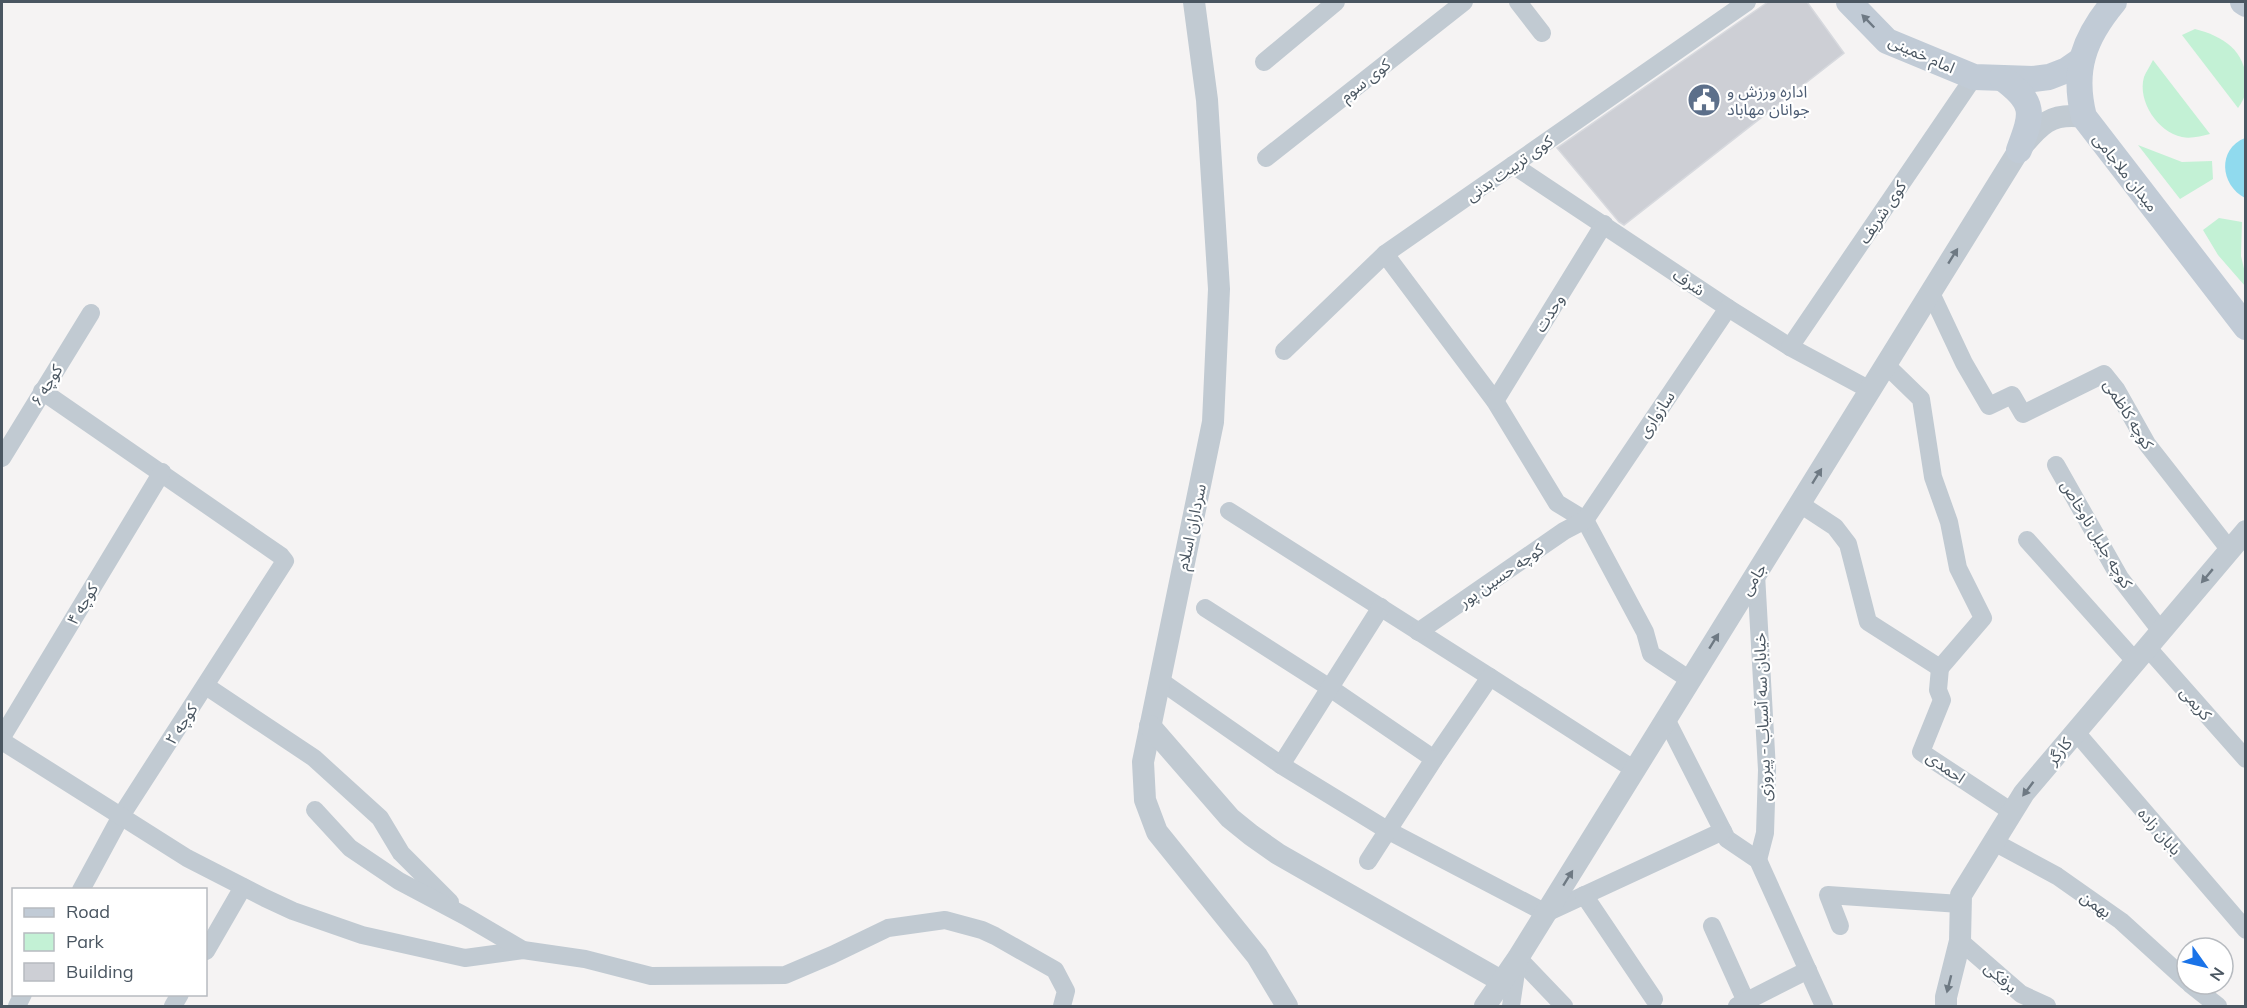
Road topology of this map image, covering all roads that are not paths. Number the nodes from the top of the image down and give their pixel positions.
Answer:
1 (1194, 2) edge
2 (1336, 2) edge
3 (1464, 2) edge
4 (1518, 2) edge
5 (1747, 2) edge
6 (1849, 2) edge
7 (2114, 2) edge
8 (1542, 33) dead end
9 (2080, 61) junction
10 (1264, 62) dead end
11 (1974, 77) junction
12 (2002, 78) junction
13 (2084, 117) junction
14 (2019, 150) junction
15 (1266, 158) dead end
16 (1513, 165) junction
17 (1604, 224) junction
18 (1385, 254) junction
19 (1931, 292) junction
20 (1728, 308) junction
21 (91, 313) dead end
22 (2246, 327) edge
23 (1790, 347) junction
24 (1284, 351) dead end
25 (1886, 365) junction
26 (1870, 390) junction
27 (42, 391) junction
28 (1495, 401) junction
29 (2, 458) edge
30 (2056, 465) dead end
31 (162, 472) junction
32 (1800, 504) junction
33 (1229, 511) dead end
34 (1585, 520) junction
35 (2246, 531) edge
36 (2027, 540) dead end
37 (2229, 549) junction
38 (1756, 574) junction
39 (1381, 607) junction
40 (1205, 608) dead end
41 (1418, 632) junction
42 (2148, 646) junction
43 (1940, 668) junction
44 (1490, 677) junction
45 (1160, 680) junction
46 (1690, 680) junction
47 (206, 686) junction
48 (1330, 688) junction
49 (1666, 720) junction
50 (1150, 726) junction
51 (2074, 731) junction
52 (2, 736) edge
53 (2, 741) edge
54 (2241, 746) edge
55 (1434, 759) junction
56 (1281, 765) junction
57 (1635, 770) junction
58 (315, 810) dead end
59 (2012, 812) junction
60 (121, 816) junction
61 (1387, 830) junction
62 (1723, 831) junction
63 (1994, 842) junction
64 (1758, 860) junction
65 (1368, 861) dead end
66 (243, 887) junction
67 (82, 888) edge
68 (1584, 895) junction
69 (1960, 904) junction
70 (1546, 913) junction
71 (465, 916) junction
72 (1712, 926) dead end
73 (1840, 926) dead end
74 (2246, 930) edge
75 (1960, 941) junction
76 (207, 949) edge
77 (523, 950) junction
78 (1518, 958) junction
79 (1808, 970) junction
80 (2175, 971) edge
81 (1503, 982) junction
82 (2205, 996) edge
83 (1654, 999) dead end
84 (1743, 1005) edge
85 (1062, 1006) edge
86 (1287, 1006) edge
87 (1485, 1006) edge
88 (1511, 1006) edge
89 (1564, 1006) edge
90 (1824, 1006) edge
91 (1946, 1006) edge
92 (2047, 1006) edge
93 (2218, 1006) edge

1 - 45 street, سرداران اسلام
2 - 10 street
3 - 15 street, کوی سوم
4 - 8 street
5 - 16 street, کوی تربیت بدنی
11 -> 6 main road, امام خمینی
7 - 9 main road, میدان ملاجامی
9 - 12 main road
9 - 13 main road, میدان ملاجامی
11 - 12 main road
11 - 23 street, کوی شریف
12 - 14 main road
13 - 14 street, جامی
13 - 22 main road, میدان ملاجامی
19 -> 14 street, جامی
16 - 17 street, شرف
16 - 18 street, کوی تربیت بدنی
17 - 20 street, شرف
17 - 28 street, وحدت
18 - 24 street, کوی تربیت بدنی
18 - 28 street
19 - 25 street, جامی
19 - 37 street, کوچه کاظمی
20 - 23 street, شرف
20 - 34 street, سازواری
21 - 27 street, کوچه ۶
23 - 26 street, شرف
25 - 26 street, جامی
25 - 43 street
32 -> 26 street, جامی
27 - 29 street, کوچه ۶
27 - 31 street
28 - 34 street
30 - 42 street, کوچه جلیل ناوخاص
31 - 47 street, کوچه ۲
31 - 52 street, کوچه ۴
32 - 38 street, جامی
32 - 43 street
33 - 39 street
34 - 41 street, کوچه حسین پور
34 - 46 street
35 - 37 street, کارگر
36 - 42 street
37 -> 42 street, کارگر
46 -> 38 street, جامی
38 - 64 street, خیابان سه آسیاب - پیروزی
39 - 41 street
39 - 48 street
40 - 48 street
41 - 44 street
42 - 51 street, کارگر
42 - 54 street, کریمی
43 - 59 street, احمدی
44 - 55 street
44 - 57 street
45 - 50 street, سرداران اسلام
45 - 56 street
46 - 49 street, جامی
47 - 60 street, کوچه ۲
47 - 71 street
48 - 55 street
48 - 56 street
49 - 57 street, جامی
49 - 62 street
50 - 81 street
50 - 86 street, سرداران اسلام
51 -> 59 street, کارگر
51 - 74 street, بابان زاده
53 - 60 street
55 - 61 street
56 - 61 street
70 -> 57 street, جامی
58 - 71 street
59 - 63 street, کارگر
60 - 66 street
60 - 67 street, کوچه ۲
61 - 65 street
61 - 70 street
62 - 64 street
62 - 68 street
63 - 69 street, کارگر
63 - 80 street, بهمن
64 - 79 street
66 - 76 street
66 - 77 street
68 - 70 street
68 - 83 street
69 - 73 street
69 - 75 street, کارگر
70 - 78 street, جامی
71 - 77 street
72 - 84 street
75 -> 91 street, کارگر
75 - 92 street, برفکی
77 - 85 street
78 - 81 street, جامی
78 - 88 street
78 - 89 street
79 - 84 street
79 - 90 street
81 - 87 street, جامی
82 - 93 street, بهمن

